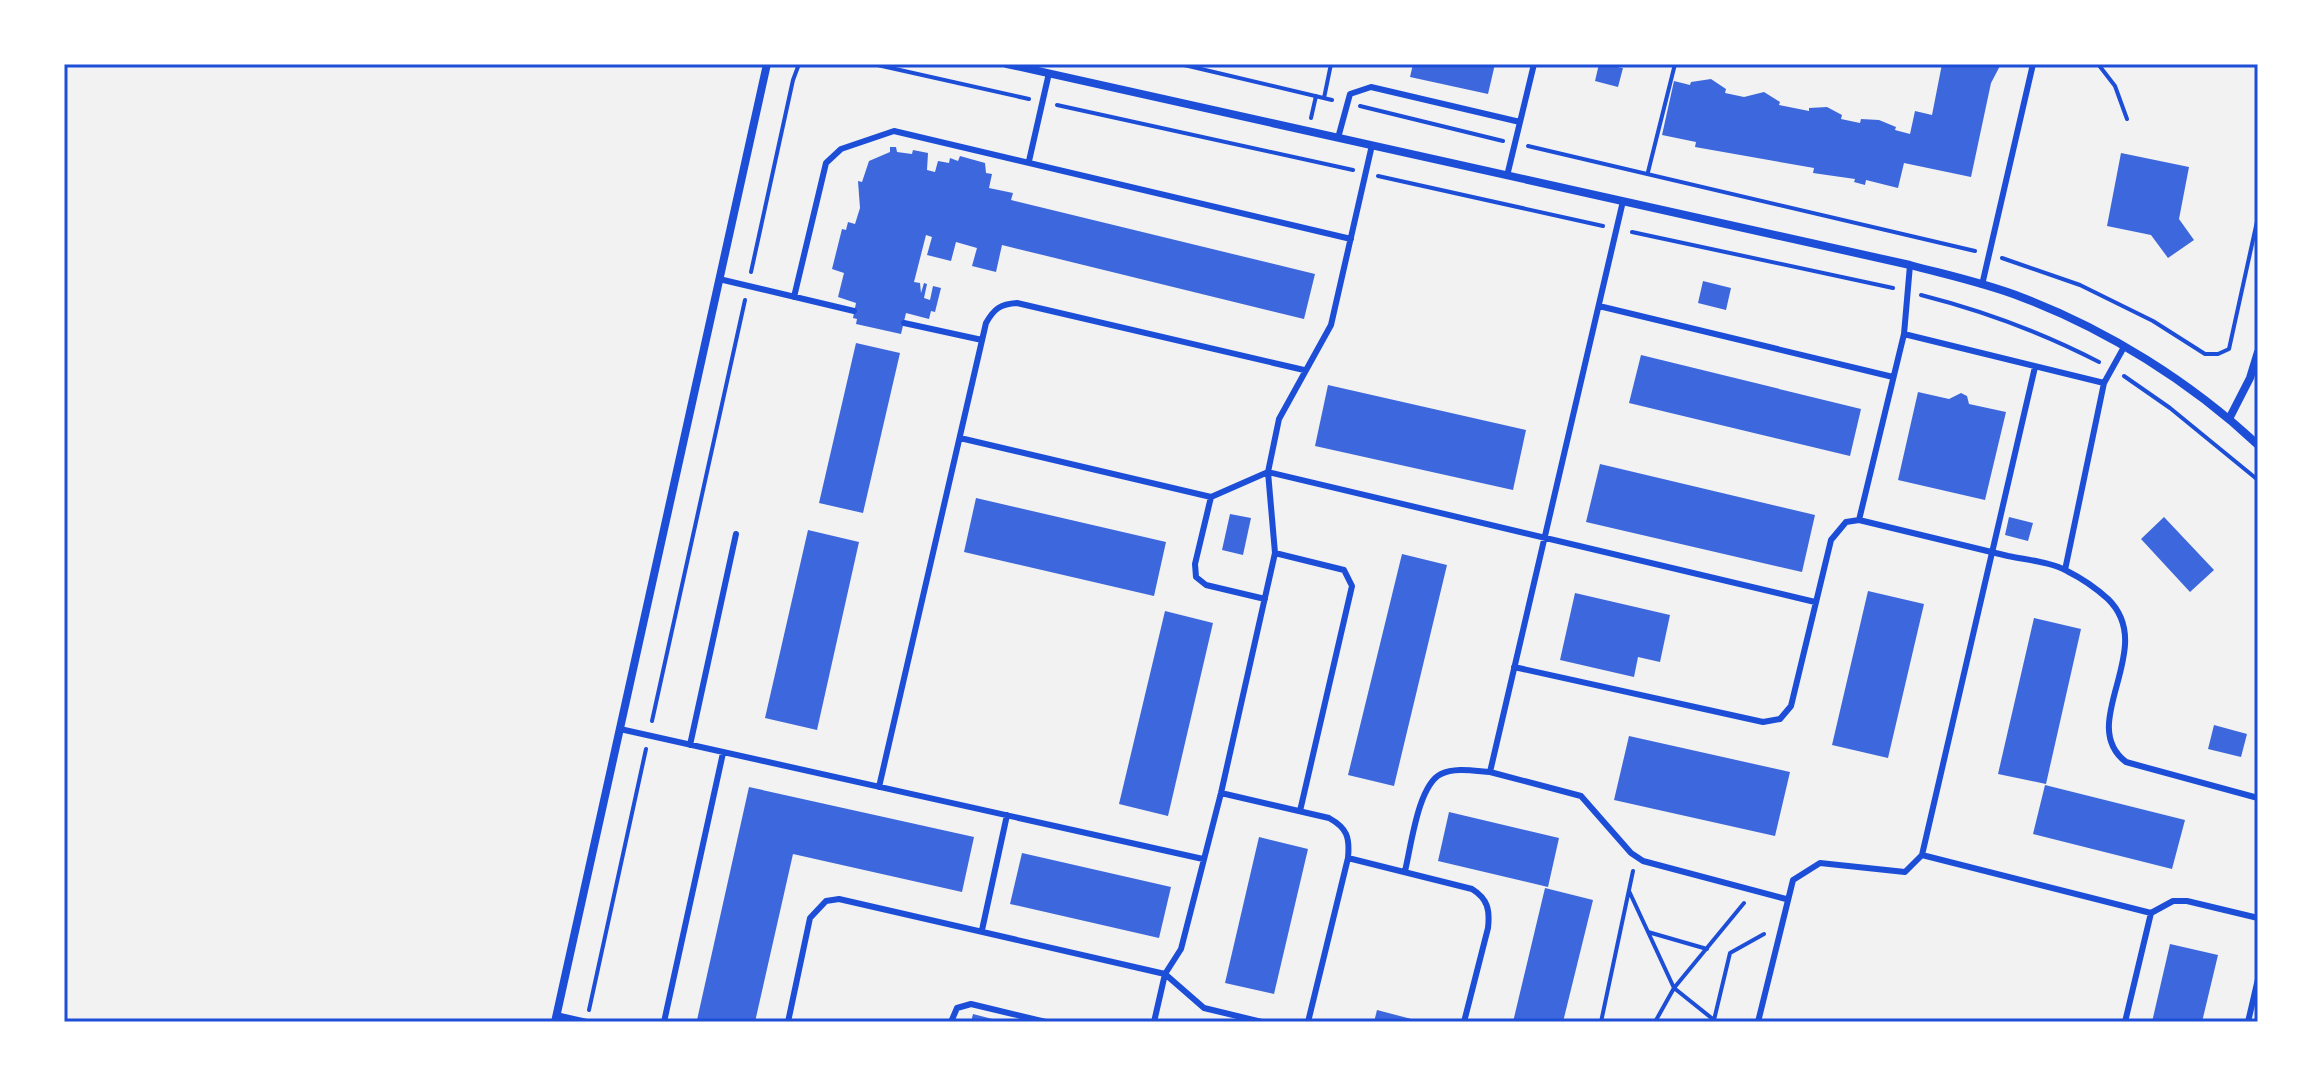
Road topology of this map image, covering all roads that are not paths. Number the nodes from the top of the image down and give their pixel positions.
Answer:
1 (767, 64) edge
2 (1007, 64) edge
3 (1534, 64) edge
4 (2033, 64) edge
5 (1049, 73) junction
6 (1520, 122) junction
7 (1338, 138) junction
8 (1372, 145) junction
9 (1029, 161) junction
10 (1507, 176) junction
11 (1623, 201) junction
12 (1351, 239) junction
13 (1910, 265) junction
14 (719, 279) junction
15 (1982, 285) junction
16 (794, 297) junction
17 (1599, 306) junction
18 (854, 311) dead end
19 (904, 323) dead end
20 (1904, 334) junction
21 (982, 340) junction
22 (2124, 347) junction
23 (2258, 352) edge
24 (2035, 367) junction
25 (1304, 370) junction
26 (1893, 377) junction
27 (2104, 383) junction
28 (2229, 419) junction
29 (960, 438) junction
30 (2258, 445) edge
31 (1268, 472) junction
32 (1211, 497) junction
33 (1859, 520) junction
34 (736, 534) dead end
35 (1545, 537) junction
36 (1993, 552) junction
37 (1275, 553) junction
38 (2065, 570) junction
39 (1265, 599) junction
40 (1815, 602) junction
41 (1514, 667) junction
42 (620, 729) junction
43 (690, 745) junction
44 (723, 753) junction
45 (1490, 772) junction
46 (879, 787) junction
47 (1221, 793) junction
48 (2258, 798) edge
49 (1300, 811) junction
50 (1007, 815) junction
51 (1922, 855) junction
52 (1348, 858) junction
53 (1203, 859) junction
54 (1405, 871) junction
55 (1786, 899) junction
56 (2151, 913) junction
57 (2258, 918) edge
58 (982, 930) junction
59 (1165, 974) junction
60 (2258, 979) edge
61 (555, 1018) edge
62 (587, 1022) edge
63 (664, 1022) edge
64 (788, 1022) edge
65 (951, 1022) edge
66 (1046, 1022) edge
67 (1154, 1022) edge
68 (1262, 1022) edge
69 (1308, 1022) edge
70 (1464, 1022) edge
71 (1758, 1022) edge
72 (2125, 1022) edge
73 (2248, 1022) edge

1 - 14 street
2 - 5 street
3 - 6 lane
4 - 15 lane
5 - 7 street
5 - 9 lane
6 - 7 lane
6 - 10 lane
7 - 8 street
8 - 10 street
8 - 12 lane
9 - 12 lane
9 - 16 lane
10 - 11 street
11 - 13 street
11 - 17 lane
12 - 25 lane
13 - 15 street
13 - 20 lane
14 - 16 lane
14 - 42 street
15 - 22 street
16 - 18 lane
17 - 26 lane
17 - 35 lane
19 - 21 lane
20 - 24 lane
20 - 26 lane
21 - 25 lane
21 - 29 lane
22 - 27 lane
22 - 28 street
23 - 28 street
24 - 27 lane
24 - 36 lane
25 - 31 lane
26 - 33 lane
27 - 38 lane
28 - 30 street
29 - 32 lane
29 - 46 lane
31 - 32 lane
31 - 35 lane
31 - 37 lane
32 - 39 lane
33 - 36 lane
33 - 40 lane
34 - 43 lane
35 - 40 lane
35 - 41 lane
36 - 38 lane
36 - 51 lane
37 - 39 lane
37 - 49 lane
38 - 48 lane
39 - 47 lane
40 - 41 lane
41 - 45 lane
42 - 43 lane
42 - 61 street
43 - 44 lane
44 - 46 lane
44 - 63 lane
45 - 54 lane
45 - 55 lane
46 - 50 lane
47 - 49 lane
47 - 53 lane
49 - 52 lane
50 - 53 lane
50 - 58 lane
51 - 55 lane
51 - 56 lane
52 - 54 lane
52 - 69 lane
53 - 59 lane
54 - 70 lane
55 - 71 lane
56 - 57 lane
56 - 72 lane
58 - 59 lane
58 - 64 lane
59 - 67 lane
59 - 68 lane
60 - 73 lane
61 - 62 lane
65 - 66 lane

